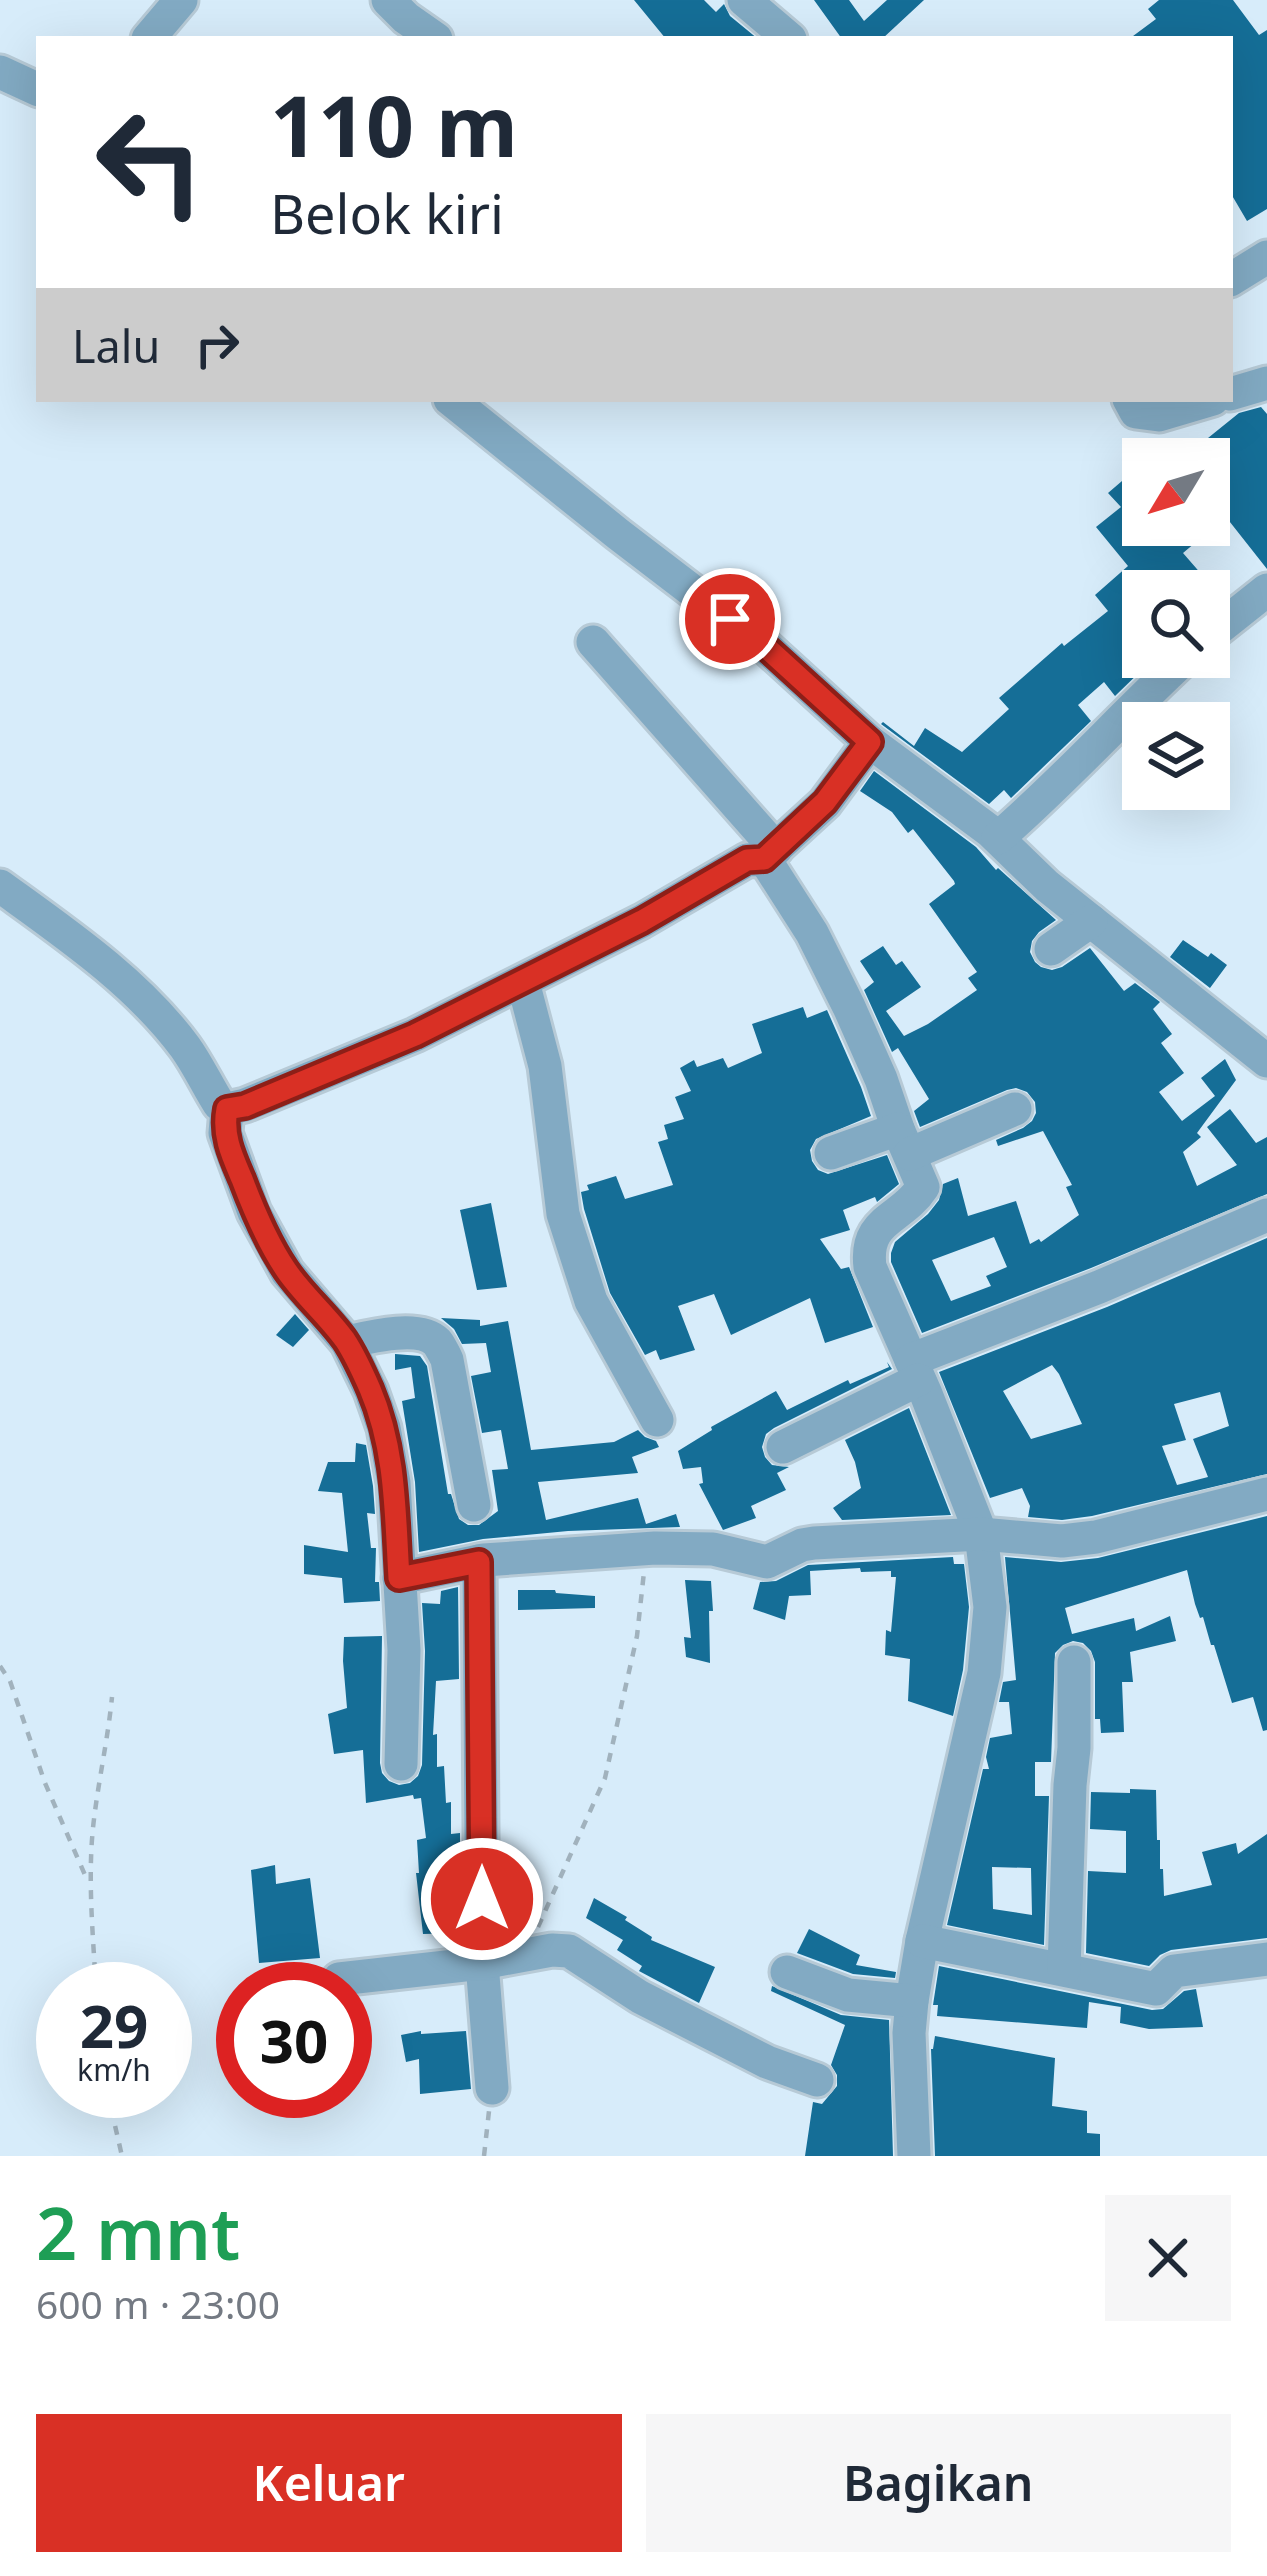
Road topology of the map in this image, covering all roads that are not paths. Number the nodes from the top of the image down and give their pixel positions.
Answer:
1 (181, 0) edge
2 (388, 0) edge
3 (744, 0) edge
4 (151, 36) edge
5 (432, 36) edge
6 (786, 36) edge
7 (0, 72) edge
8 (36, 89) edge
9 (1267, 257) edge
10 (1233, 278) edge
11 (1267, 383) edge
12 (1233, 393) edge
13 (454, 402) edge
14 (1131, 402) edge
15 (1202, 402) edge
16 (1267, 590) edge
17 (1230, 619) edge
18 (593, 642) dead end
19 (1163, 678) edge
20 (870, 742) junction
21 (998, 838) junction
22 (770, 854) junction
23 (0, 886) edge
24 (1091, 921) junction
25 (1051, 949) dead end
26 (523, 982) junction
27 (1267, 1061) edge
28 (1015, 1108) dead end
29 (226, 1113) junction
30 (904, 1142) junction
31 (831, 1153) dead end
32 (1267, 1215) edge
33 (340, 1335) junction
34 (915, 1370) junction
35 (657, 1420) dead end
36 (782, 1447) dead end
37 (1267, 1494) edge
38 (474, 1504) dead end
39 (981, 1534) junction
40 (479, 1562) junction
41 (399, 1578) junction
42 (1074, 1661) dead end
43 (400, 1764) dead end
44 (922, 1941) junction
45 (1267, 1959) edge
46 (482, 1963) junction
47 (1064, 1970) junction
48 (787, 1972) dead end
49 (372, 1975) edge
50 (912, 2001) junction
51 (817, 2080) dead end
52 (491, 2088) road end
53 (914, 2156) edge

1 - 4 street
2 - 5 street
3 - 6 street
7 - 8 street
9 - 10 street
11 - 12 street
13 - 20 street
14 - 15 street
16 - 17 street
18 - 22 street
19 - 21 street
20 - 21 street
20 - 22 street
21 - 24 street
22 - 26 street
22 - 30 street
23 - 29 street
24 - 25 street
24 - 27 street
26 - 29 street
26 - 35 street
28 - 30 street
29 - 33 street
30 - 31 street
30 - 34 street
32 - 34 street
33 - 38 street
33 - 41 street
34 - 36 street
34 - 39 street
37 - 39 street
39 - 40 street
39 - 44 street
40 - 41 street
40 - 46 street
41 - 43 street
42 - 47 street
44 - 47 street
44 - 50 street
45 - 47 street
46 - 49 street
46 - 51 street
46 - 52 street
48 - 50 street
50 - 53 street

